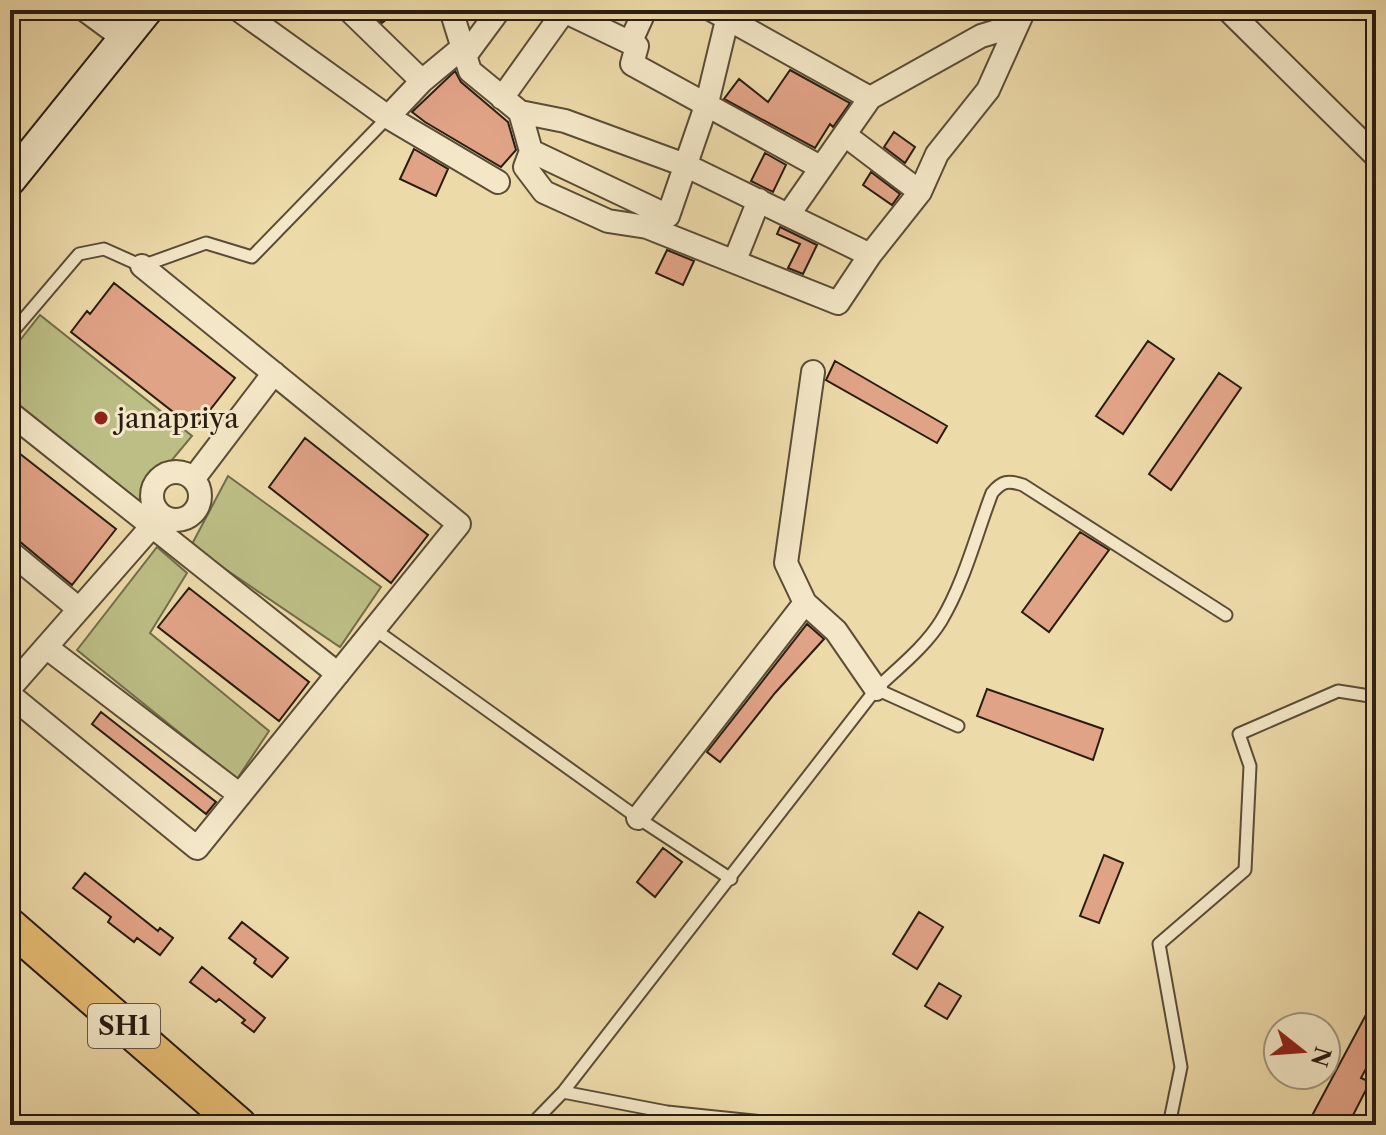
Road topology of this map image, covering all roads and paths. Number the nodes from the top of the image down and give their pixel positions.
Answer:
1 (85, 10) edge
2 (147, 10) edge
3 (239, 10) edge
4 (349, 10) edge
5 (451, 10) edge
6 (499, 10) edge
7 (645, 10) edge
8 (1228, 10) edge
9 (565, 11) edge
10 (717, 13) edge
11 (1021, 18) edge
12 (123, 38) junction
13 (630, 43) junction
14 (464, 52) junction
15 (422, 81) junction
16 (502, 98) junction
17 (870, 98) junction
18 (707, 103) junction
19 (520, 112) junction
20 (388, 117) junction
21 (845, 135) junction
22 (531, 151) junction
23 (1376, 156) edge
24 (685, 165) junction
25 (820, 167) junction
26 (10, 180) edge
27 (498, 182) dead end
28 (920, 192) junction
29 (759, 200) junction
30 (789, 214) junction
31 (870, 255) junction
32 (735, 260) junction
33 (142, 266) junction
34 (10, 335) edge
35 (813, 372) dead end
36 (274, 373) junction
37 (10, 413) edge
38 (194, 478) junction
39 (156, 521) junction
40 (10, 552) edge
41 (805, 603) junction
42 (79, 609) junction
43 (1226, 615) dead end
44 (374, 629) junction
45 (46, 647) junction
46 (338, 674) junction
47 (10, 688) edge
48 (876, 689) junction
49 (10, 695) edge
50 (1376, 697) edge
51 (958, 726) dead end
52 (240, 795) junction
53 (638, 818) junction
54 (731, 879) junction
55 (10, 926) edge
56 (563, 1092) junction
57 (239, 1125) edge
58 (531, 1125) edge
59 (793, 1125) edge
60 (1169, 1125) edge

1 - 12 street
2 - 12 main road
3 - 20 street
4 - 15 street
5 - 14 street
6 - 14 street
7 - 13 street
8 - 23 street
9 - 13 street
9 - 16 street
10 - 17 street
10 - 18 street
11 - 17 street
11 - 28 street
12 - 26 main road
13 - 18 street
14 - 15 street
14 - 16 street
15 - 20 street
16 - 19 street
17 - 21 street
18 - 24 street
18 - 25 street
19 - 22 street
19 - 24 street
20 - 27 street
20 - 33 lane
21 - 25 street
21 - 28 street
22 - 24 street
22 - 32 street
24 - 29 street
25 - 30 street
28 - 31 street
29 - 30 street
29 - 32 street
30 - 31 street
31 - 32 street
33 - 34 lane
33 - 36 street
35 - 41 street
36 - 38 street
36 - 44 street
37 - 39 street
38 - 39 street
38 - 39 street
39 - 42 street
39 - 46 street
40 - 42 street
41 - 48 street
41 - 53 street
42 - 45 street
43 - 48 lane
44 - 46 street
44 - 53 lane
45 - 47 street
45 - 52 street
46 - 52 street
48 - 51 lane
48 - 54 lane
49 - 52 street
50 - 60 lane
53 - 54 lane
54 - 56 lane
55 - 57 main road, SH1
56 - 58 lane
56 - 59 lane

